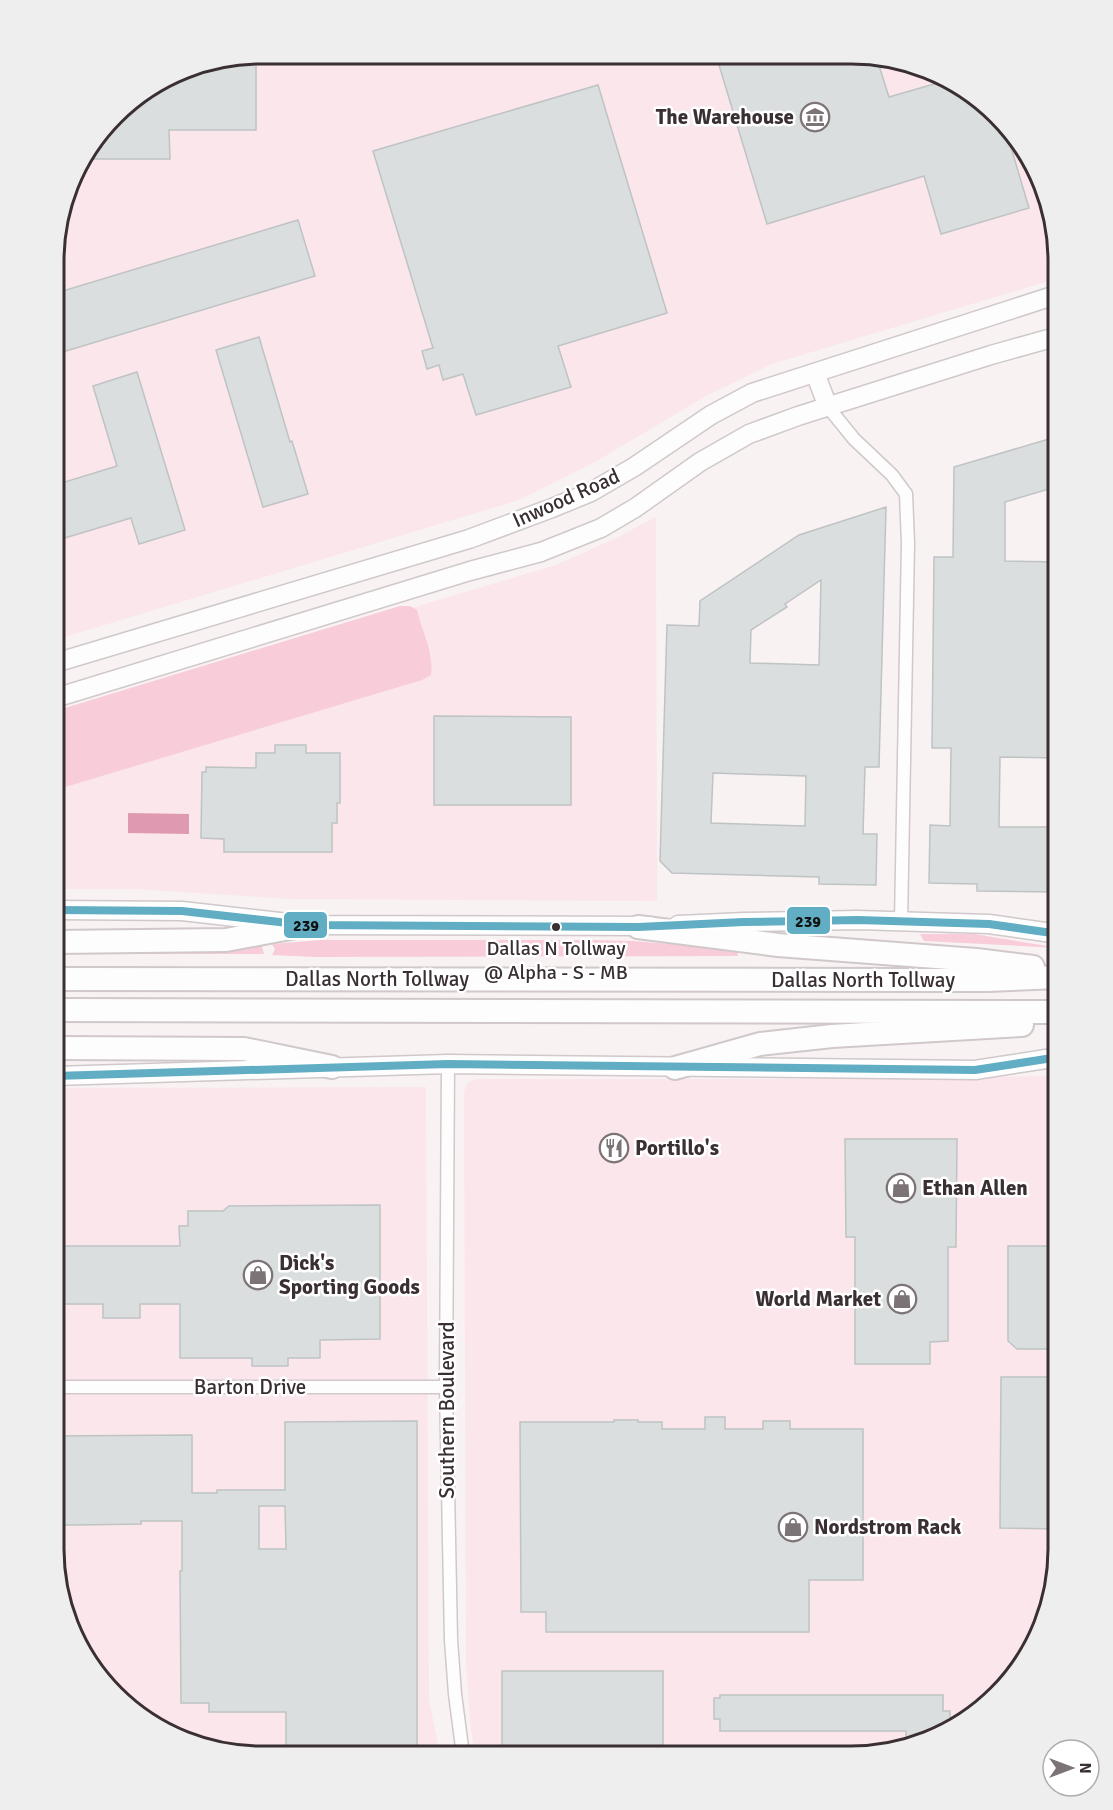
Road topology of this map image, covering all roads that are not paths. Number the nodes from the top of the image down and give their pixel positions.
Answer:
1 (1048, 298) edge
2 (1048, 339) edge
3 (815, 373) junction
4 (828, 407) junction
5 (415, 554) junction
6 (425, 585) junction
7 (64, 660) edge
8 (64, 695) edge
9 (64, 910) edge
10 (901, 922) junction
11 (306, 925) junction
12 (638, 927) junction
13 (1048, 932) edge
14 (64, 942) edge
15 (1048, 970) edge
16 (1048, 977) edge
17 (64, 979) edge
18 (64, 1010) edge
19 (1048, 1012) edge
20 (1048, 1023) edge
21 (64, 1048) edge
22 (1048, 1059) edge
23 (448, 1064) junction
24 (332, 1067) junction
25 (675, 1068) junction
26 (64, 1076) edge
27 (64, 1387) edge
28 (446, 1387) junction
29 (462, 1746) edge

1 - 3 main road, Inwood Road
2 - 4 main road, Inwood Road
3 - 4 main road
3 - 5 main road, Inwood Road
4 - 6 main road, Inwood Road
4 - 10 street
5 - 6 main road
5 - 7 main road, Inwood Road
6 - 8 main road, Inwood Road
9 - 11 main road
10 - 12 main road
10 - 13 main road
11 - 12 main road
11 - 14 highway
12 - 15 highway
16 - 17 highway, Dallas North Tollway
18 - 19 highway, Dallas North Tollway
20 - 25 highway
21 - 24 highway
22 - 25 main road
23 - 24 main road
23 - 25 main road
23 - 28 street, Southern Boulevard
24 - 26 main road
27 - 28 street, Barton Drive
28 - 29 street, Southern Boulevard

